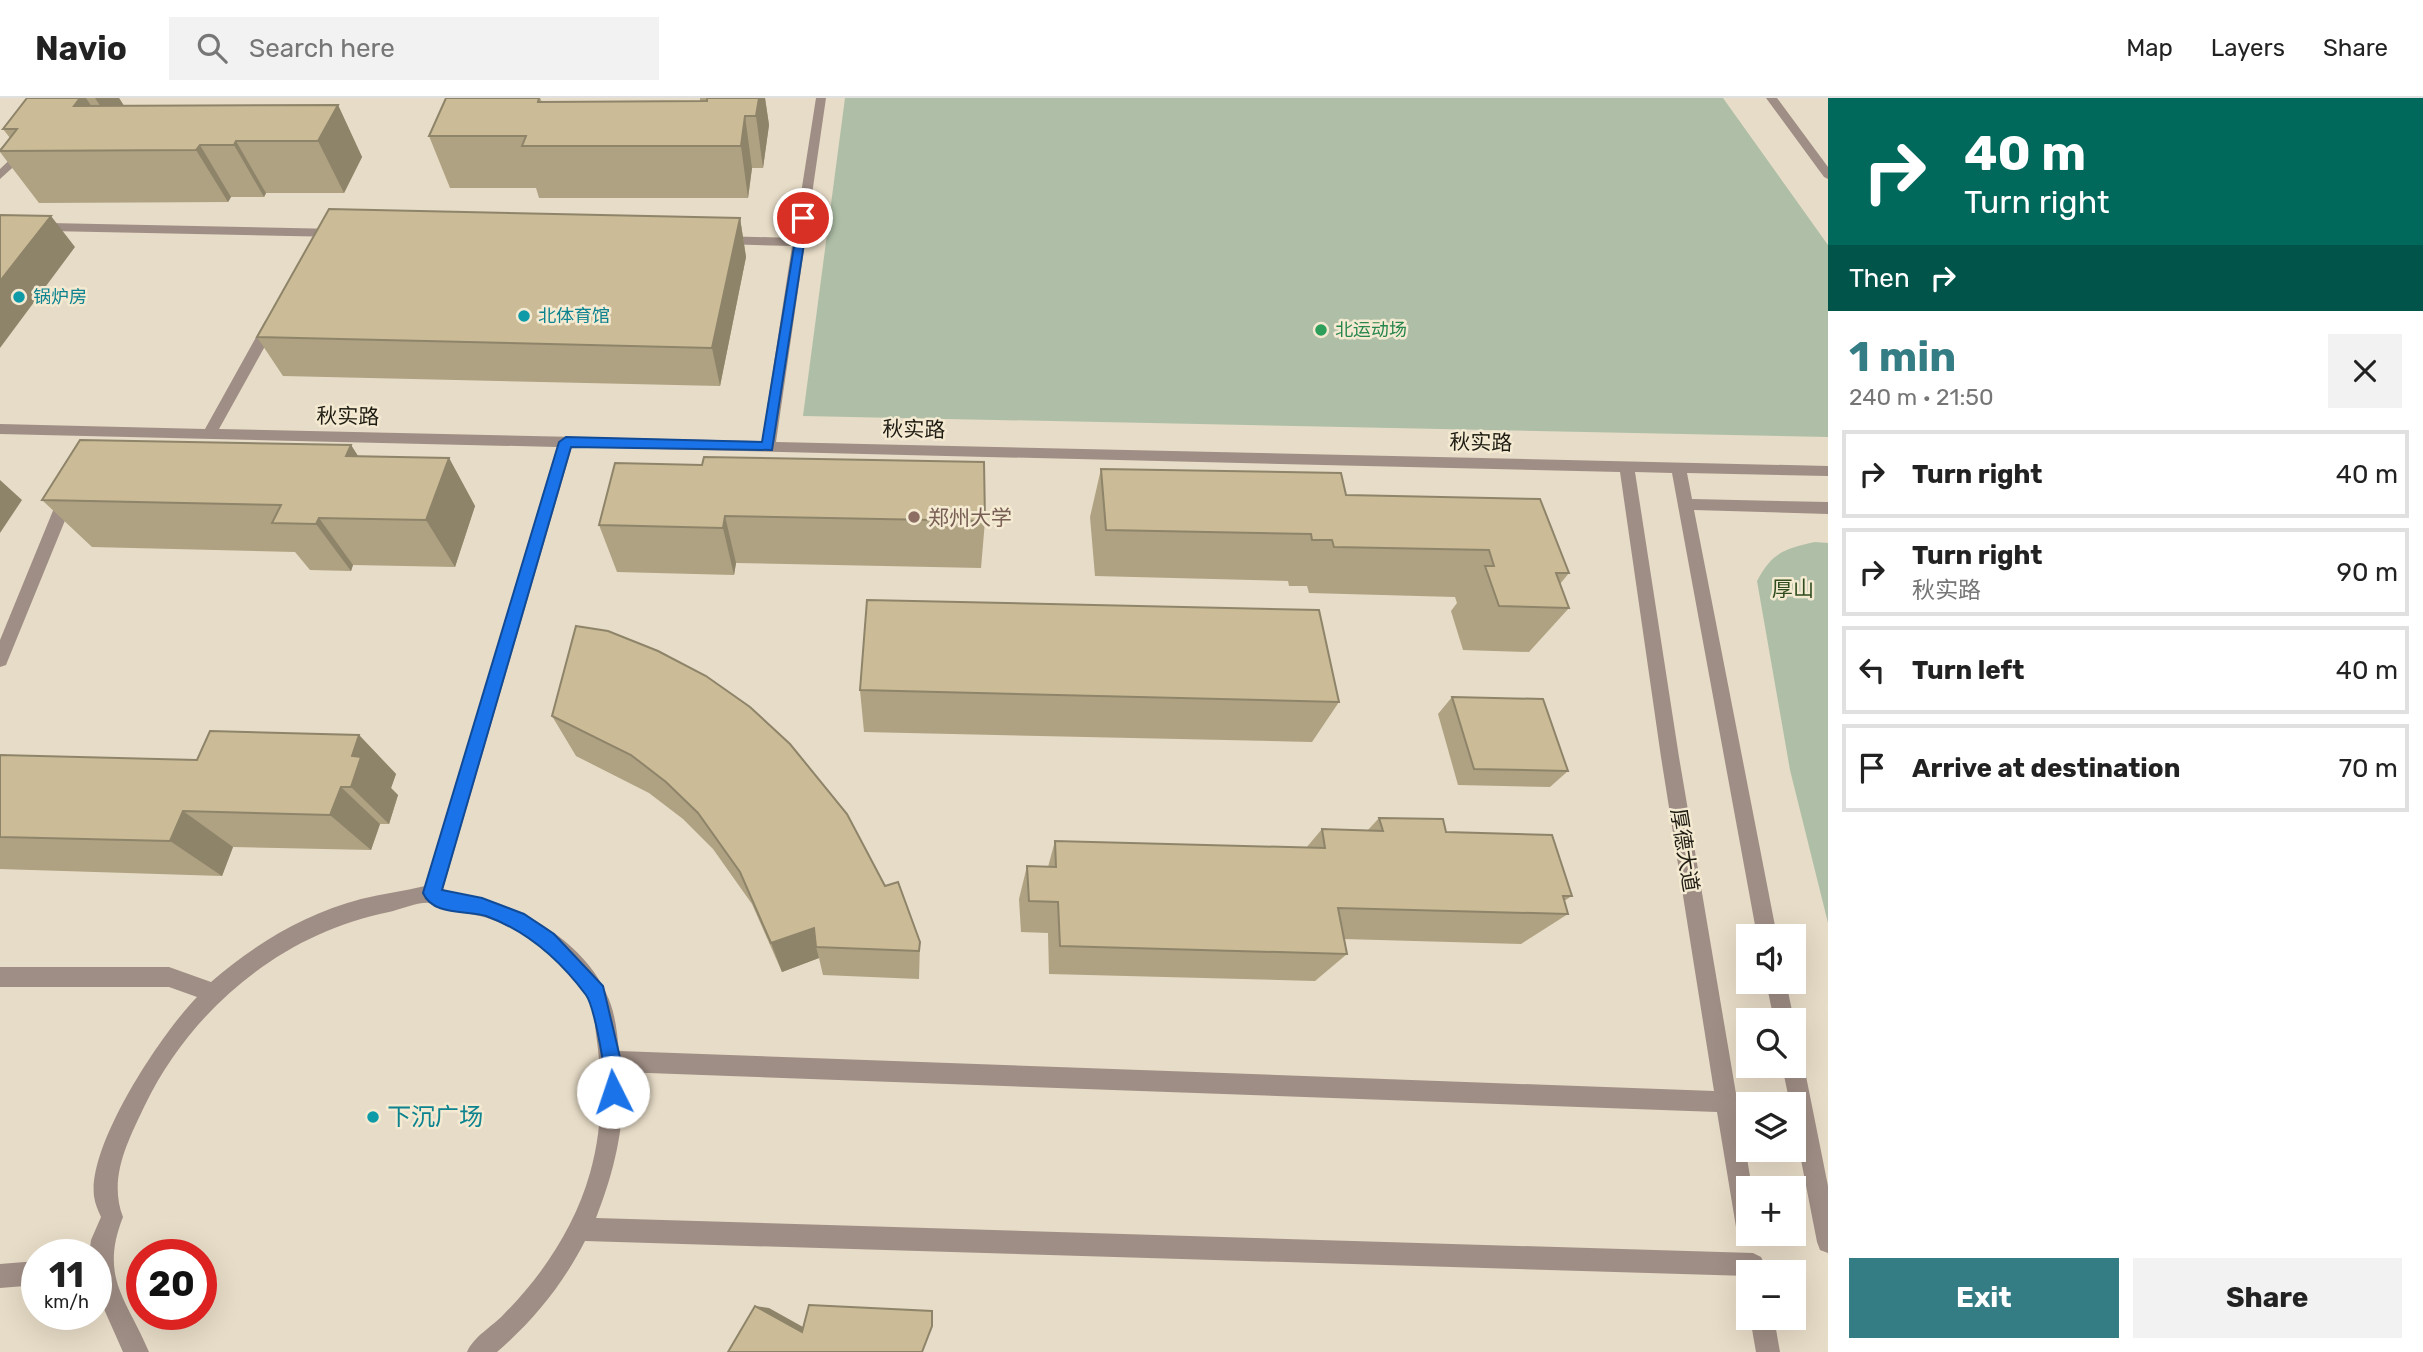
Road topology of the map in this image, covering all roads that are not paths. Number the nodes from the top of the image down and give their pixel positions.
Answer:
1 (821, 98) edge
2 (1771, 98) edge
3 (39, 137) edge
4 (0, 175) edge
5 (1828, 175) edge
6 (0, 226) edge
7 (348, 233) edge
8 (702, 240) edge
9 (799, 242) junction
10 (282, 303) edge
11 (0, 429) edge
12 (210, 433) junction
13 (566, 442) junction
14 (768, 447) junction
15 (1627, 466) junction
16 (1678, 467) junction
17 (1828, 471) edge
18 (72, 483) edge
19 (1685, 504) junction
20 (1828, 508) edge
21 (0, 660) edge
22 (432, 893) junction
23 (1765, 924) edge
24 (0, 977) edge
25 (213, 993) junction
26 (611, 1060) junction
27 (1795, 1078) edge
28 (1727, 1102) junction
29 (1739, 1176) edge
30 (579, 1228) junction
31 (103, 1239) edge
32 (1828, 1242) edge
33 (1736, 1267) edge
34 (21, 1274) edge
35 (0, 1276) edge
36 (112, 1304) edge
37 (1764, 1330) edge
38 (137, 1352) edge
39 (479, 1352) edge
40 (1768, 1352) edge

1 - 9 lane
2 - 5 lane
3 - 4 lane
6 - 7 lane
8 - 9 lane
9 - 14 lane
10 - 12 lane
11 - 12 lane, 秋实路
12 - 13 lane, 秋实路
13 - 14 lane, 秋实路
13 - 22 lane
14 - 15 lane, 秋实路
15 - 16 lane, 秋实路
15 - 28 lane, 厚德大道
16 - 17 lane, 秋实路
16 - 19 lane
18 - 21 lane
19 - 20 lane
19 - 23 lane
22 - 25 lane
22 - 26 lane
24 - 25 lane
25 - 31 lane
26 - 28 lane
26 - 30 lane
27 - 32 lane
28 - 29 lane, 厚德大道
30 - 33 lane
30 - 39 lane
34 - 35 lane
36 - 38 lane
37 - 40 lane

